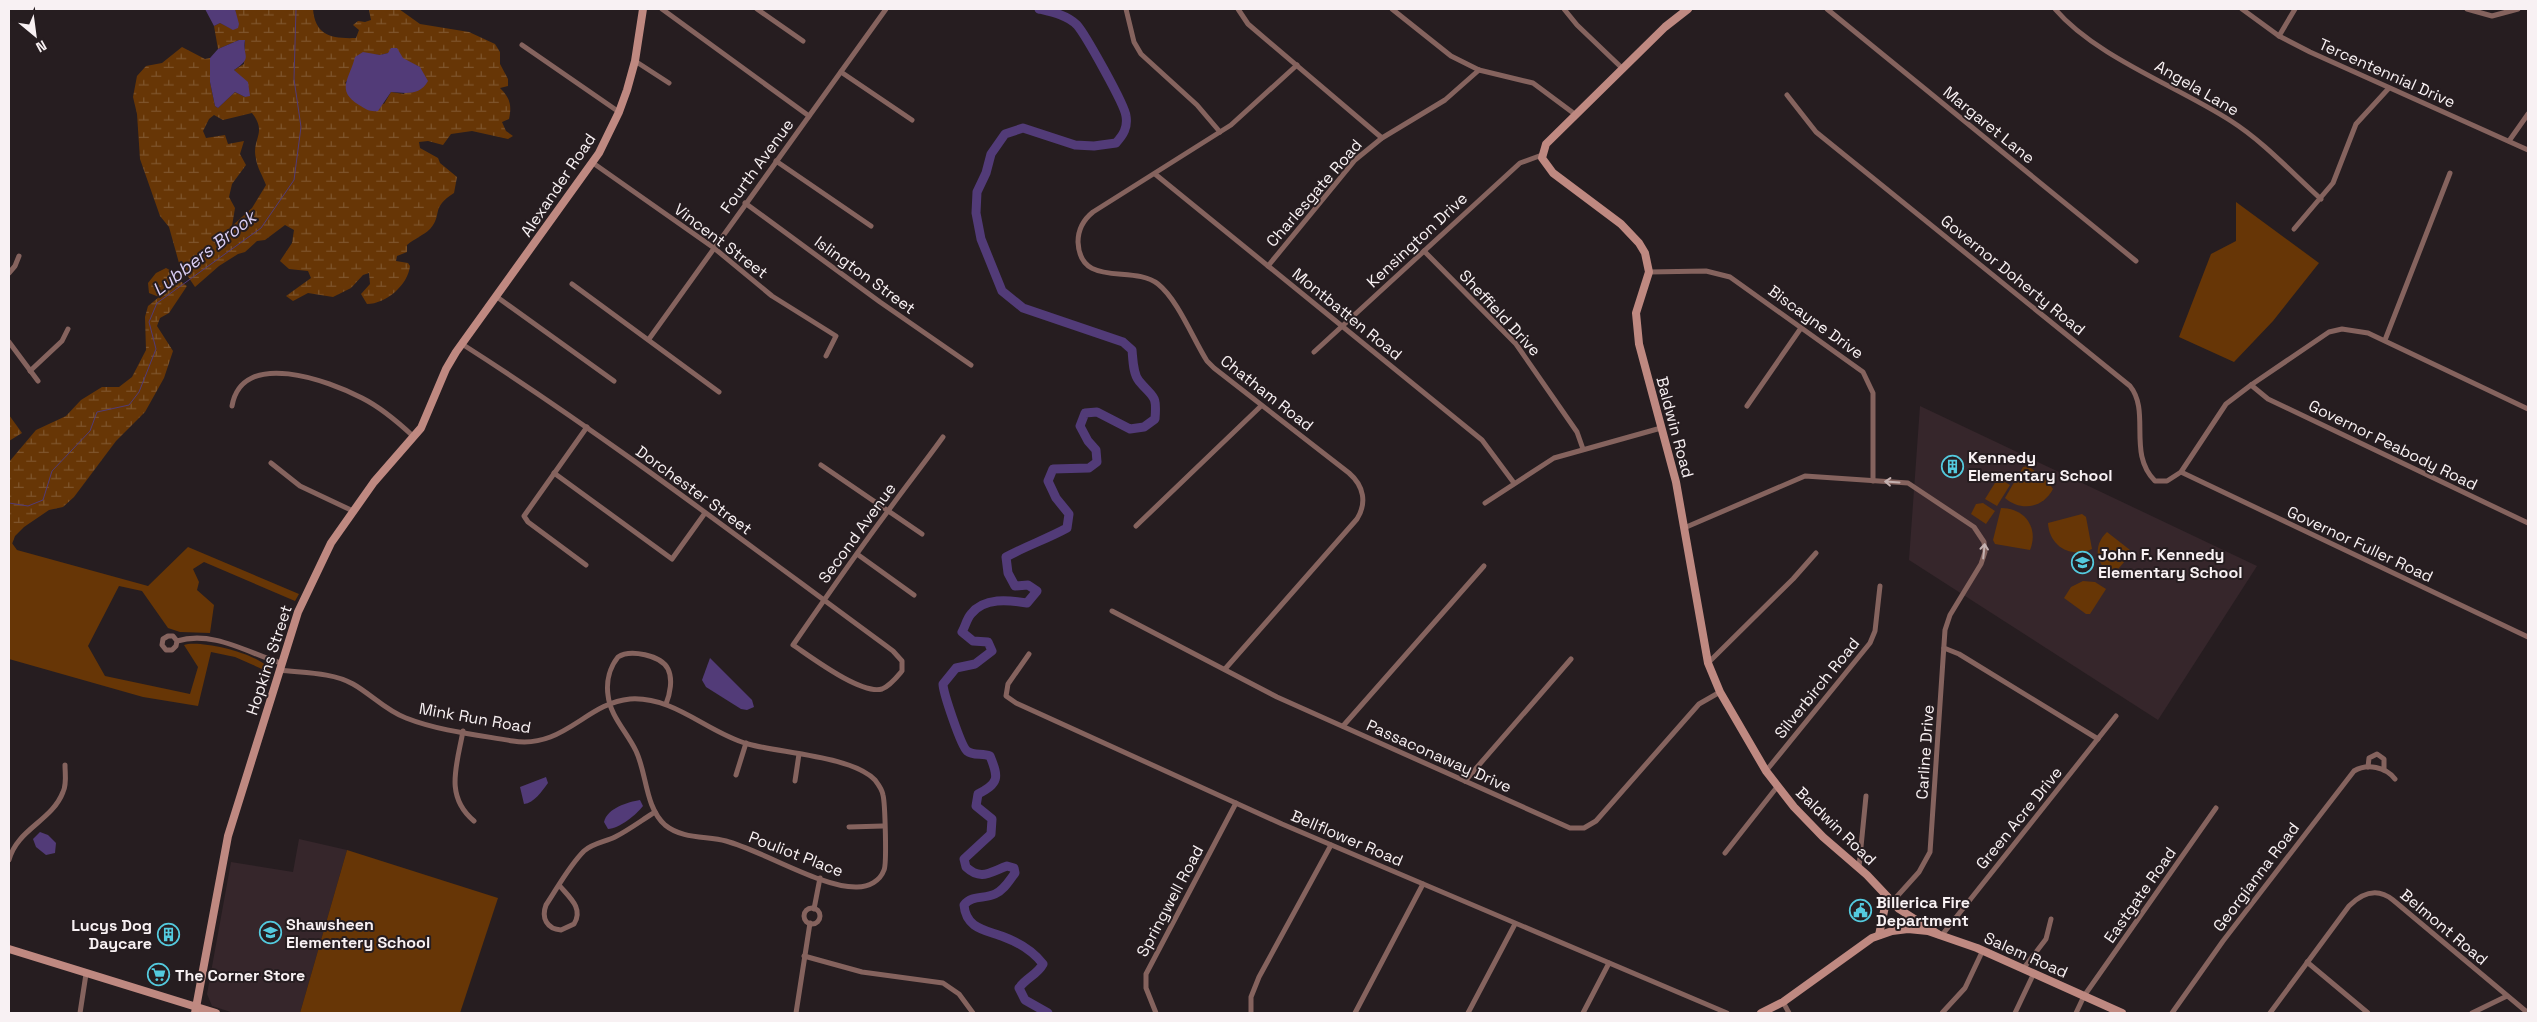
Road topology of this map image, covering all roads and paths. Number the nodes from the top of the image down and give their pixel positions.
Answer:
1 (643, 9) edge
2 (662, 9) edge
3 (757, 9) edge
4 (886, 9) edge
5 (1126, 9) edge
6 (1238, 9) edge
7 (1392, 9) edge
8 (1564, 9) edge
9 (1688, 9) edge
10 (1827, 9) edge
11 (2054, 9) edge
12 (2242, 9) edge
13 (2295, 9) edge
14 (2467, 9) edge
15 (2518, 9) edge
16 (2279, 36) junction
17 (803, 41) dead end
18 (522, 46) dead end
19 (635, 61) junction
20 (1297, 65) junction
21 (1479, 70) junction
22 (1623, 70) junction
23 (841, 72) junction
24 (669, 83) dead end
25 (2389, 88) junction
26 (1788, 94) dead end
27 (619, 112) junction
28 (2528, 114) edge
29 (1576, 115) junction
30 (809, 116) junction
31 (912, 120) dead end
32 (1220, 132) junction
33 (1382, 138) junction
34 (2509, 141) junction
35 (2528, 150) edge
36 (1542, 155) junction
37 (776, 161) junction
38 (593, 162) junction
39 (2450, 173) dead end
40 (1154, 174) junction
41 (2321, 199) junction
42 (745, 204) junction
43 (871, 226) dead end
44 (2294, 230) dead end
45 (714, 248) junction
46 (1424, 251) junction
47 (19, 256) dead end
48 (2136, 261) dead end
49 (1268, 266) junction
50 (1649, 272) junction
51 (9, 273) edge
52 (572, 284) dead end
53 (497, 297) junction
54 (1342, 326) junction
55 (1801, 328) junction
56 (68, 330) dead end
57 (649, 339) junction
58 (2385, 340) junction
59 (9, 342) edge
60 (462, 344) junction
61 (1314, 352) dead end
62 (826, 356) dead end
63 (453, 358) joint
64 (972, 365) dead end
65 (30, 371) junction
66 (614, 381) dead end
67 (38, 382) dead end
68 (2251, 385) junction
69 (719, 392) dead end
70 (232, 406) dead end
71 (1262, 406) junction
72 (1747, 406) dead end
73 (2528, 409) edge
74 (587, 427) junction
75 (1662, 428) junction
76 (415, 437) junction
77 (943, 437) dead end
78 (1583, 449) junction
79 (271, 463) dead end
80 (821, 465) dead end
81 (2181, 472) junction
82 (554, 473) junction
83 (1873, 480) junction
84 (1514, 483) junction
85 (1485, 503) dead end
86 (888, 511) junction
87 (353, 512) junction
88 (705, 513) junction
89 (2528, 523) edge
90 (1136, 526) dead end
91 (1684, 528) junction
92 (922, 534) dead end
93 (1816, 553) dead end
94 (858, 554) junction
95 (586, 565) dead end
96 (1484, 566) dead end
97 (1880, 586) dead end
98 (914, 595) dead end
99 (824, 600) junction
100 (1112, 611) dead end
101 (2528, 637) edge
102 (177, 641) dead end
103 (1944, 648) junction
104 (1029, 654) dead end
105 (1572, 659) dead end
106 (1708, 663) junction
107 (280, 667) junction
108 (1224, 669) junction
109 (880, 689) joint
110 (1720, 692) junction
111 (666, 704) junction
112 (609, 705) junction
113 (2116, 716) dead end
114 (1343, 726) junction
115 (463, 731) junction
116 (2098, 739) junction
117 (746, 744) junction
118 (799, 754) junction
119 (65, 765) dead end
120 (2368, 767) junction
121 (2384, 770) junction
122 (1766, 771) junction
123 (736, 775) dead end
124 (2395, 779) dead end
125 (795, 781) dead end
126 (1464, 781) junction
127 (1778, 787) junction
128 (1866, 796) dead end
129 (1236, 803) junction
130 (2216, 808) dead end
131 (655, 812) junction
132 (474, 821) dead end
133 (883, 826) junction
134 (849, 827) dead end
135 (1332, 845) junction
136 (1725, 853) dead end
137 (9, 860) edge
138 (1859, 867) junction
139 (820, 878) junction
140 (1423, 884) junction
141 (559, 885) junction
142 (1889, 900) junction
143 (814, 909) junction
144 (2051, 919) dead end
145 (810, 924) junction
146 (1515, 924) junction
147 (1879, 935) junction
148 (1940, 935) junction
149 (9, 949) edge
150 (1984, 950) junction
151 (804, 956) junction
152 (2307, 962) junction
153 (1609, 963) junction
154 (2023, 969) junction
155 (2034, 973) junction
156 (86, 974) junction
157 (2084, 996) junction
158 (2507, 996) junction
159 (1783, 1002) junction
160 (196, 1010) edge
161 (80, 1013) edge
162 (216, 1013) edge
163 (796, 1013) edge
164 (973, 1013) edge
165 (1156, 1013) edge
166 (1251, 1013) edge
167 (1355, 1013) edge
168 (1468, 1013) edge
169 (1583, 1013) edge
170 (1727, 1013) edge
171 (1762, 1013) edge
172 (1789, 1013) edge
173 (1942, 1013) edge
174 (2015, 1013) edge
175 (2076, 1013) edge
176 (2122, 1013) edge
177 (2172, 1013) edge
178 (2270, 1013) edge
179 (2368, 1013) edge
180 (2472, 1013) edge
181 (2528, 1013) edge

1 - 19 street, Alexander Road
2 - 30 street
3 - 17 street
4 - 23 street, Fourth Avenue
5 - 32 street
6 - 20 street
7 - 21 street
8 - 22 street
9 - 22 street
10 - 48 street, Margaret Lane
11 - 41 street, Angela Lane
12 - 16 street, Tercentennial Drive
13 - 16 street
14 - 15 street
16 - 25 street, Tercentennial Drive
18 - 27 street
19 - 24 street
19 - 27 street, Alexander Road
20 - 32 street, Chatham Road
20 - 33 street
21 - 29 street
21 - 33 street, Charlesgate Road
22 - 29 street
23 - 30 street, Fourth Avenue
23 - 31 street
25 - 34 street, Tercentennial Drive
25 - 41 street
26 - 81 street, Governor Doherty Road
27 - 38 street, Alexander Road
28 - 34 street
29 - 36 street
30 - 37 street, Fourth Avenue
32 - 40 street, Chatham Road
33 - 49 street, Charlesgate Road
34 - 35 street, Tercentennial Drive
36 - 46 street, Kensington Drive
36 - 50 street
37 - 42 street, Fourth Avenue
37 - 43 street
38 - 45 street, Vincent Street
38 - 53 street, Alexander Road
39 - 58 street
40 - 49 street, Montbatten Road
40 - 71 street, Chatham Road
41 - 44 street
42 - 45 street, Fourth Avenue
42 - 64 street, Islington Street
45 - 57 street, Fourth Avenue
45 - 62 street, Vincent Street
46 - 54 street, Kensington Drive
46 - 78 street, Sheffield Drive
47 - 51 street
49 - 54 street, Montbatten Road
50 - 55 street, Biscayne Drive
50 - 75 street, Baldwin Road
52 - 57 street
53 - 60 street, Alexander Road
53 - 66 street
54 - 61 street, Kensington Drive
54 - 84 street, Montbatten Road
55 - 72 street
55 - 83 street, Biscayne Drive
56 - 65 street
57 - 69 street
58 - 68 street
58 - 73 street
59 - 65 street
60 - 63 street, Alexander Road
60 - 74 street, Dorchester Street
63 - 76 street, Hopkins Street
65 - 67 street
68 - 81 street
68 - 89 street, Governor Peabody Road
70 - 76 street
71 - 90 street
71 - 108 street, Chatham Road
74 - 82 street
74 - 88 street, Dorchester Street
75 - 78 street
75 - 91 street, Baldwin Road
76 - 87 street, Hopkins Street
77 - 86 street, Second Avenue
78 - 84 street
79 - 87 street
80 - 86 street
81 - 101 street, Governor Fuller Road
82 - 88 street
82 - 95 street
83 - 91 street, Carline Drive
103 -> 83 street, Carline Drive
84 - 85 street
86 - 92 street
86 - 94 street, Second Avenue
87 - 107 street, Hopkins Street
88 - 99 street, Dorchester Street
91 - 106 street, Baldwin Road
93 - 106 street
94 - 98 street
94 - 99 street, Second Avenue
96 - 114 street
97 - 122 street, Silverbirch Road
99 - 109 street, Dorchester Street
99 - 109 street, Second Avenue
100 - 108 street, Passaconaway Drive
102 - 107 street, Mink Run Road
103 - 116 street
103 - 142 street, Carline Drive
104 - 129 street, Bellflower Road
105 - 126 street
106 - 110 street, Baldwin Road
107 - 115 street, Mink Run Road
107 - 160 street, Hopkins Street
108 - 114 street, Passaconaway Drive
110 - 122 street, Baldwin Road
110 - 126 street, Passaconaway Drive
111 - 112 street, Pouliot Place
111 - 112 street
111 - 117 street, Pouliot Place
112 - 115 street, Mink Run Road
112 - 131 street, Pouliot Place
113 - 116 street, Green Acre Drive
114 - 126 street, Passaconaway Drive
115 - 132 street
116 - 148 street, Green Acre Drive
117 - 118 street, Pouliot Place
117 - 123 street
118 - 125 street
118 - 133 street, Pouliot Place
119 - 137 street
120 - 121 street, Georgianna Road
120 - 121 street, Georgianna Road
120 - 177 street, Georgianna Road
121 - 124 street, Georgianna Road
122 - 127 street, Baldwin Road
127 - 136 street
127 - 138 street, Baldwin Road
128 - 138 street
129 - 135 street, Bellflower Road
129 - 165 street, Springwell Road
130 - 157 street, Eastgate Road
131 - 139 street, Pouliot Place
131 - 141 street
133 - 134 street
133 - 139 street, Pouliot Place
135 - 140 street, Bellflower Road
135 - 166 street
138 - 142 street, Baldwin Road
139 - 143 street
140 - 146 street, Bellflower Road
140 - 167 street
141 - 141 street
142 - 147 street
142 - 148 street, Baldwin Road
143 - 145 street
143 - 145 street
144 - 154 street
145 - 151 street
146 - 153 street, Bellflower Road
146 - 168 street
147 - 148 street, Salem Road
147 - 159 street, Salem Road
148 - 150 street, Salem Road
149 - 156 street
150 - 154 street, Salem Road
150 - 173 street
151 - 163 street
151 - 164 street
152 - 158 street, Belmont Road
152 - 178 street, Belmont Road
152 - 179 street
153 - 169 street
153 - 170 street, Bellflower Road
154 - 155 street, Salem Road
155 - 157 street, Salem Road
155 - 174 street
156 - 160 street
156 - 161 street
157 - 175 street, Eastgate Road
157 - 176 street, Salem Road
158 - 180 street
158 - 181 street, Belmont Road
159 - 171 street, Salem Road
159 - 172 street
160 - 162 street

